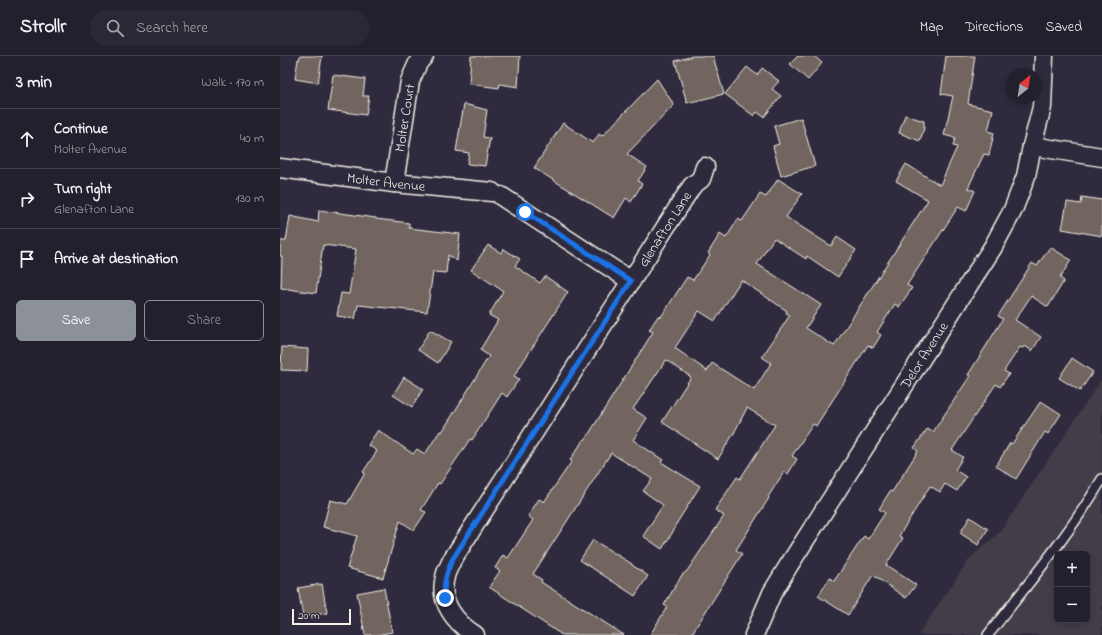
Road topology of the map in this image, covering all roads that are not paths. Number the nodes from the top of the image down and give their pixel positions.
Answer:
1 (424, 56) edge
2 (1044, 56) edge
3 (1032, 146) junction
4 (1102, 157) edge
5 (280, 168) edge
6 (705, 168) dead end
7 (394, 183) junction
8 (631, 281) junction
9 (1102, 480) edge
10 (475, 635) edge
11 (754, 635) edge
12 (988, 635) edge

1 - 7 street, Molter Court
2 - 3 street, Delor Avenue
3 - 4 street
3 - 11 street, Delor Avenue
5 - 7 street, Molter Avenue
6 - 8 street, Glenafton Lane
7 - 8 street, Molter Avenue
8 - 10 street, Glenafton Lane
9 - 12 lane

